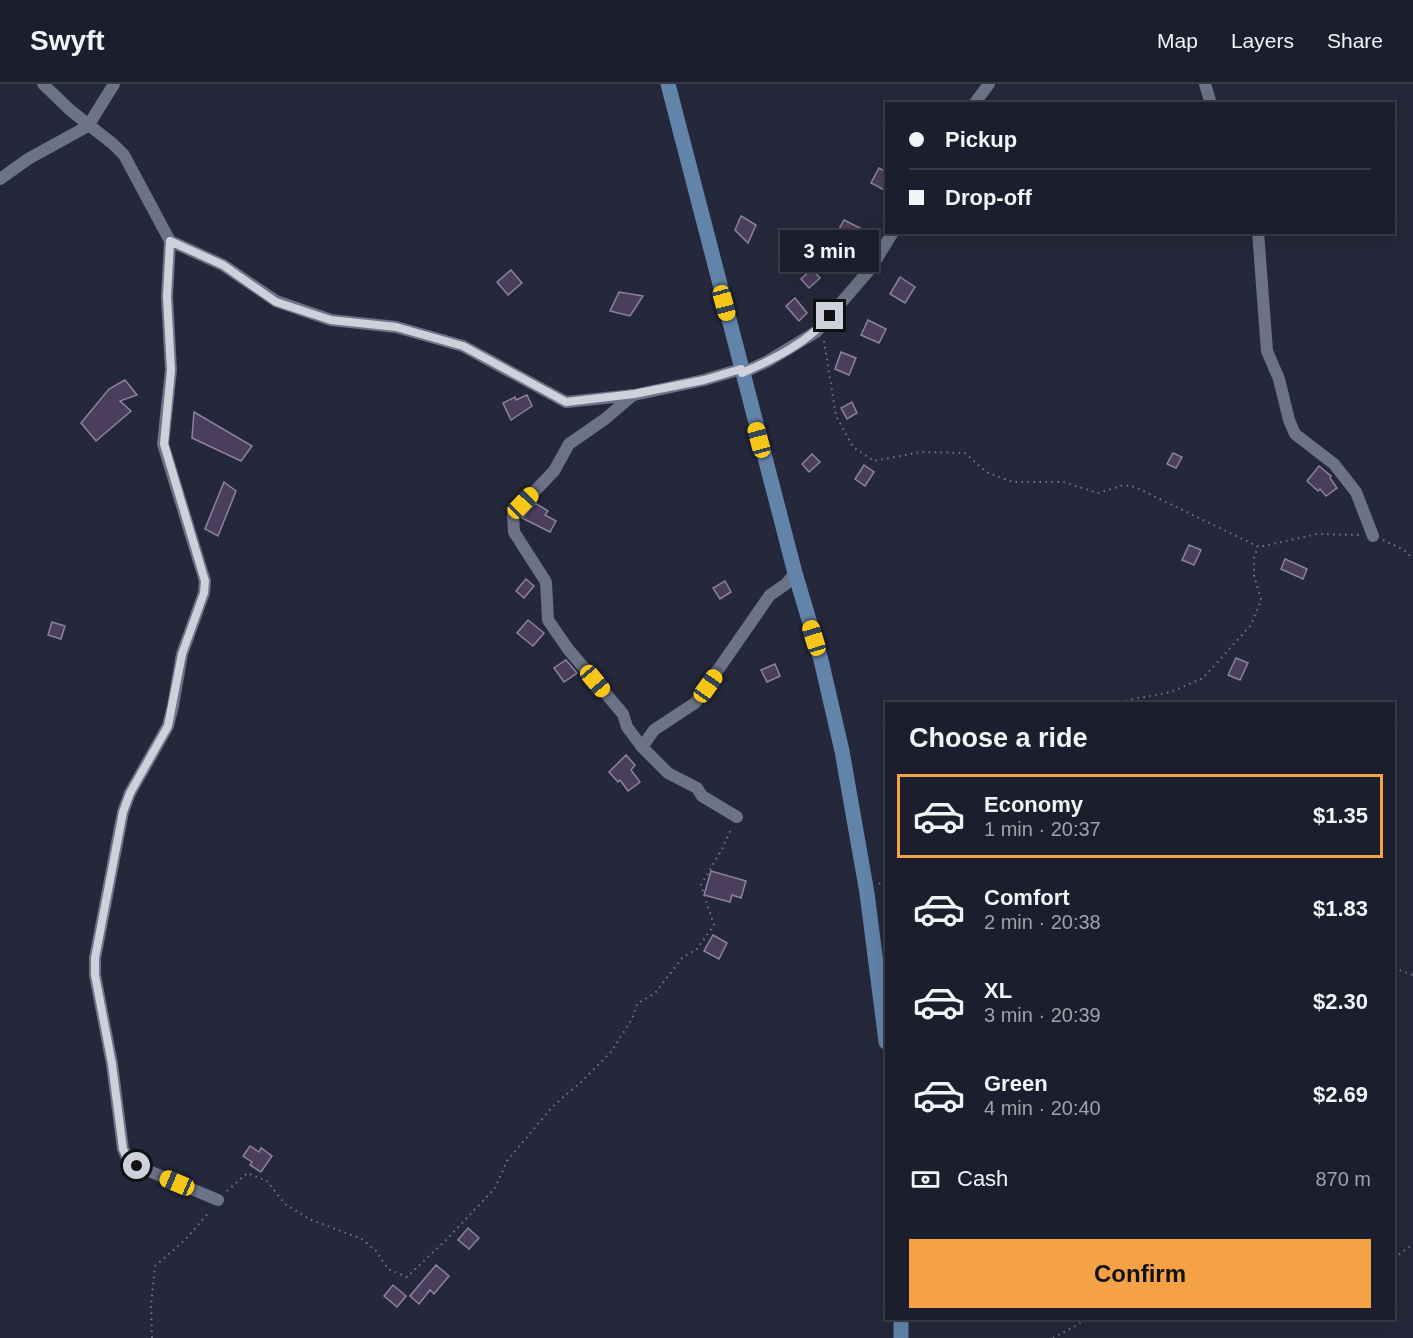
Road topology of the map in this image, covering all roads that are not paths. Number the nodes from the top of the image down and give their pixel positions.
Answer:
1 (43, 84) edge
2 (114, 84) edge
3 (668, 84) edge
4 (989, 84) edge
5 (1205, 84) edge
6 (976, 102) edge
7 (1210, 102) edge
8 (88, 126) junction
9 (0, 179) edge
10 (892, 234) edge
11 (1258, 234) edge
12 (170, 241) junction
13 (741, 371) junction
14 (634, 394) junction
15 (1372, 536) road end
16 (795, 573) junction
17 (642, 747) junction
18 (737, 817) road end
19 (885, 1034) edge
20 (218, 1200) road end
21 (900, 1320) edge
22 (902, 1338) edge

1 - 8 street
2 - 8 street
3 - 13 street
4 - 6 street
5 - 7 street
8 - 9 street
8 - 12 street
10 - 13 street
11 - 15 street
12 - 14 street
12 - 20 street
13 - 14 street
13 - 16 street
14 - 17 street
16 - 17 street
16 - 19 street
17 - 18 street
21 - 22 street

